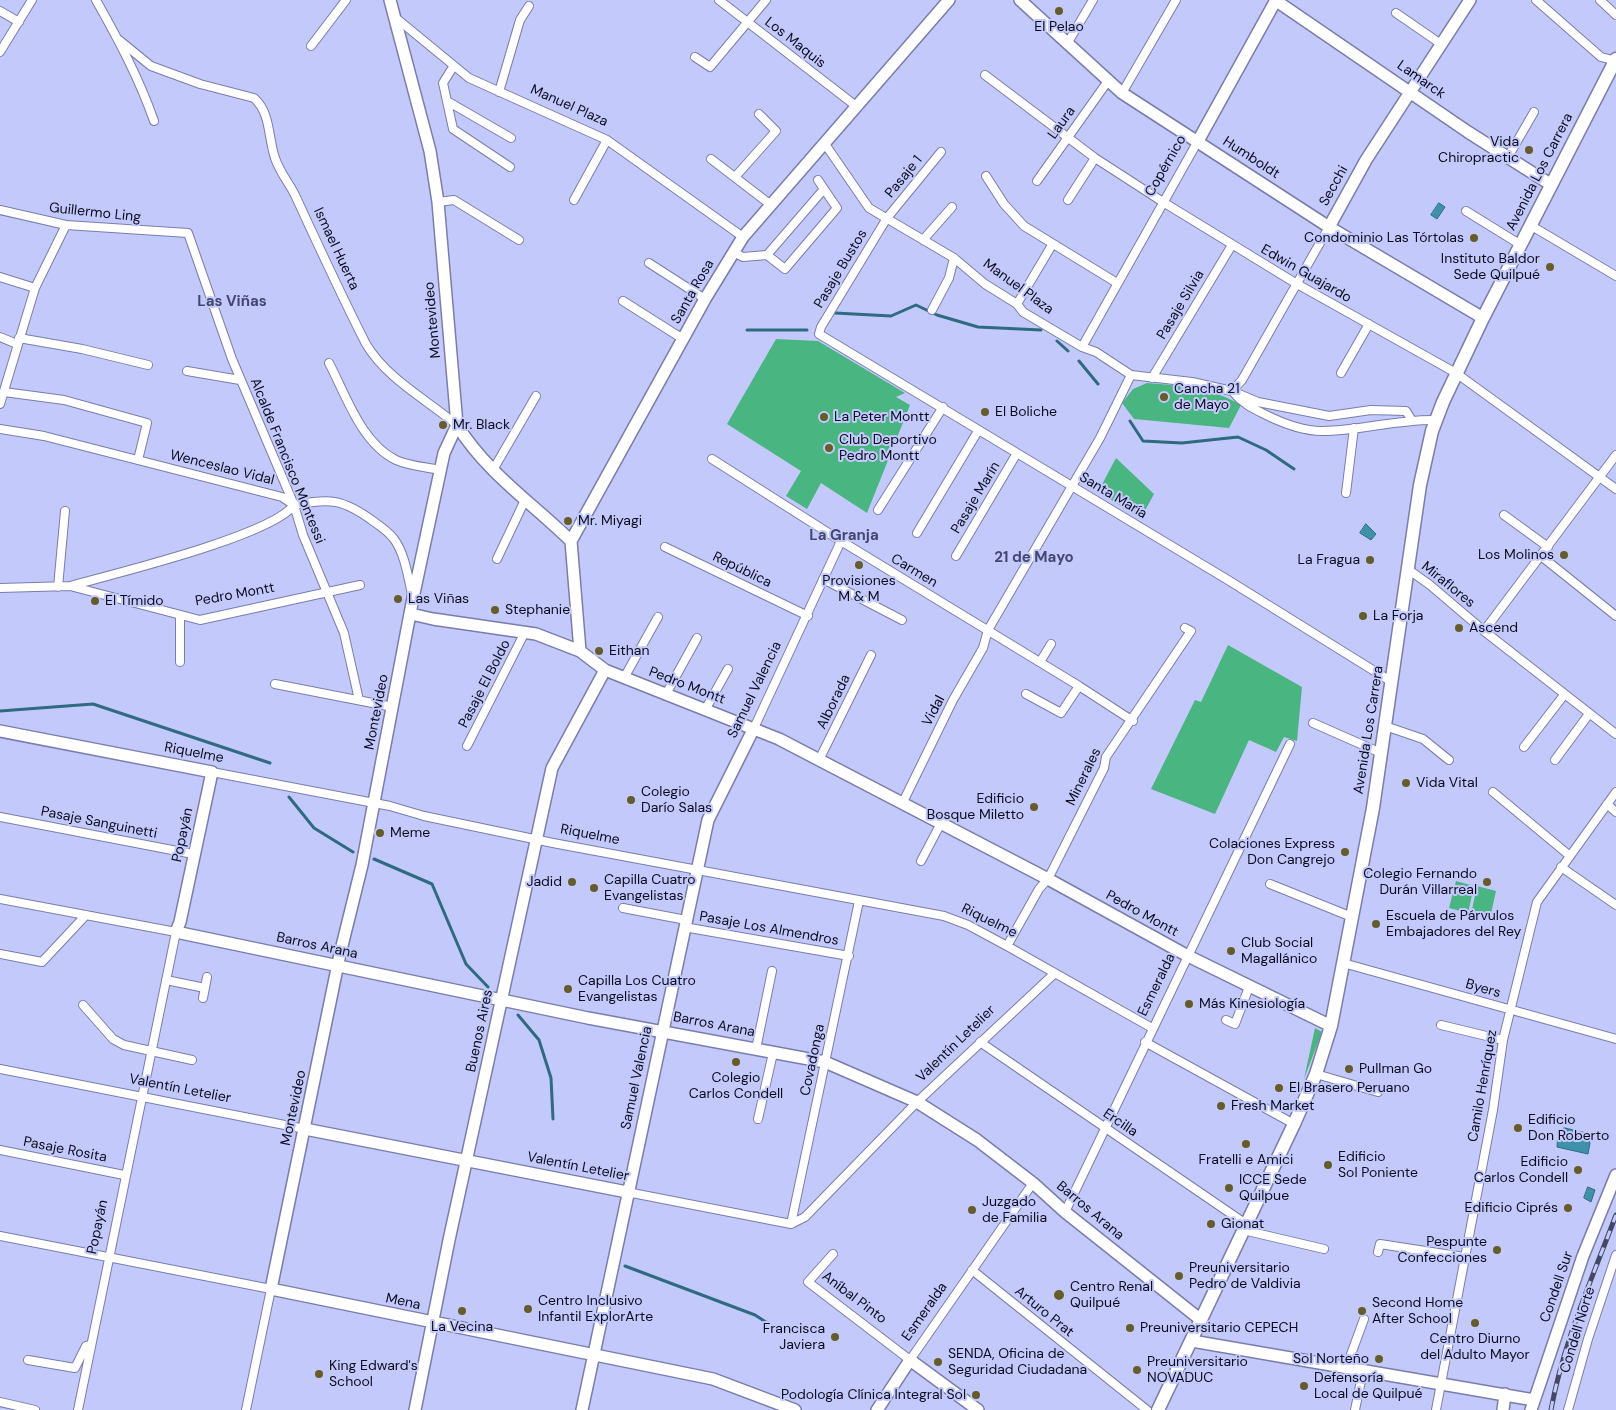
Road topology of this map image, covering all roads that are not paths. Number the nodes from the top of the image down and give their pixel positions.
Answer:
1 (32, 0) edge
2 (96, 0) edge
3 (346, 0) edge
4 (390, 0) edge
5 (719, 0) edge
6 (766, 0) edge
7 (949, 0) edge
8 (1020, 0) edge
9 (1093, 0) edge
10 (1176, 0) edge
11 (1276, 0) edge
12 (1470, 0) edge
13 (1536, 0) edge
14 (1600, 0) edge
15 (528, 6) dead end
16 (0, 11) edge
17 (1396, 13) dead end
18 (1616, 14) edge
19 (396, 18) junction
20 (19, 22) junction
21 (748, 23) junction
22 (119, 40) junction
23 (1067, 44) junction
24 (1441, 44) junction
25 (311, 46) dead end
26 (0, 52) edge
27 (695, 57) dead end
28 (1616, 61) edge
29 (453, 67) junction
30 (985, 75) dead end
31 (1108, 80) junction
32 (1410, 90) junction
33 (499, 92) junction
34 (1122, 92) junction
35 (447, 101) junction
36 (856, 106) junction
37 (1534, 112) dead end
38 (759, 114) dead end
39 (154, 121) dead end
40 (1067, 137) junction
41 (511, 138) dead end
42 (607, 140) junction
43 (1198, 141) junction
44 (825, 144) junction
45 (941, 152) dead end
46 (1508, 157) junction
47 (1095, 158) junction
48 (711, 159) dead end
49 (510, 167) dead end
50 (986, 176) dead end
51 (735, 177) junction
52 (818, 180) dead end
53 (1037, 180) dead end
54 (1550, 184) junction
55 (824, 189) junction
56 (574, 200) dead end
57 (1068, 200) dead end
58 (438, 202) junction
59 (1163, 202) junction
60 (771, 205) junction
61 (952, 207) dead end
62 (0, 210) edge
63 (1466, 210) dead end
64 (886, 218) junction
65 (66, 225) junction
66 (1530, 225) junction
67 (1329, 227) junction
68 (188, 233) joint
69 (743, 237) junction
70 (519, 240) dead end
71 (923, 240) junction
72 (1052, 245) junction
73 (1232, 245) junction
74 (1521, 245) junction
75 (733, 252) junction
76 (767, 255) junction
77 (954, 258) junction
78 (649, 263) dead end
79 (1616, 276) edge
80 (0, 277) edge
81 (1117, 283) junction
82 (1297, 284) junction
83 (35, 288) junction
84 (705, 299) junction
85 (623, 301) dead end
86 (1017, 304) junction
87 (932, 310) dead end
88 (1484, 318) junction
89 (1369, 324) junction
90 (819, 334) joint
91 (0, 337) edge
92 (683, 339) junction
93 (18, 341) junction
94 (1082, 347) junction
95 (329, 363) dead end
96 (148, 365) dead end
97 (187, 371) dead end
98 (1341, 373) dead end
99 (1456, 373) junction
100 (1130, 375) junction
101 (1152, 378) junction
102 (240, 380) junction
103 (1232, 391) junction
104 (4, 392) junction
105 (536, 396) dead end
106 (0, 404) edge
107 (943, 407) junction
108 (1411, 419) junction
109 (1436, 420) junction
110 (458, 425) junction
111 (1354, 428) junction
112 (0, 429) edge
113 (978, 430) junction
114 (1017, 453) junction
115 (1616, 455) edge
116 (712, 459) dead end
117 (138, 460) junction
118 (441, 470) junction
119 (493, 470) junction
120 (1600, 478) junction
121 (1072, 486) junction
122 (1616, 489) edge
123 (1346, 492) dead end
124 (525, 500) junction
125 (294, 505) junction
126 (878, 510) dead end
127 (65, 511) dead end
128 (1504, 515) dead end
129 (917, 533) dead end
130 (571, 541) junction
131 (841, 541) junction
132 (665, 547) dead end
133 (1548, 547) junction
134 (956, 556) dead end
135 (1541, 556) junction
136 (497, 559) dead end
137 (1409, 570) junction
138 (824, 579) junction
139 (360, 585) dead end
140 (70, 586) junction
141 (58, 587) junction
142 (0, 588) edge
143 (327, 592) junction
144 (413, 598) junction
145 (412, 614) junction
146 (180, 616) junction
147 (808, 616) junction
148 (1616, 616) edge
149 (658, 617) dead end
150 (902, 620) dead end
151 (1185, 628) dead end
152 (988, 630) junction
153 (1484, 631) junction
154 (525, 632) junction
155 (697, 638) dead end
156 (1051, 644) dead end
157 (580, 651) junction
158 (871, 655) dead end
159 (180, 662) dead end
160 (1040, 662) junction
161 (728, 669) dead end
162 (605, 670) junction
163 (624, 678) junction
164 (1392, 682) junction
165 (275, 684) dead end
166 (1079, 686) junction
167 (666, 694) junction
168 (1026, 694) dead end
169 (1564, 695) junction
170 (359, 700) junction
171 (393, 707) junction
172 (705, 710) junction
173 (1589, 714) junction
174 (1133, 720) junction
175 (1313, 723) dead end
176 (1385, 726) junction
177 (754, 728) junction
178 (0, 731) edge
179 (1616, 734) edge
180 (1290, 744) dead end
181 (467, 746) dead end
182 (1524, 747) dead end
183 (1381, 753) junction
184 (819, 760) junction
185 (1449, 760) dead end
186 (1555, 760) dead end
187 (212, 772) junction
188 (1493, 792) dead end
189 (1616, 792) edge
190 (374, 803) junction
191 (902, 804) junction
192 (1606, 804) junction
193 (1616, 812) edge
194 (0, 816) edge
195 (940, 825) junction
196 (535, 839) junction
197 (193, 854) junction
198 (1570, 856) junction
199 (921, 862) dead end
200 (1561, 867) junction
201 (697, 871) junction
202 (1048, 879) junction
203 (1270, 884) dead end
204 (0, 899) edge
205 (859, 901) junction
206 (1616, 905) edge
207 (623, 908) dead end
208 (86, 915) junction
209 (1352, 917) junction
210 (685, 924) junction
211 (176, 932) junction
212 (1007, 946) junction
213 (0, 954) edge
214 (849, 956) junction
215 (1188, 956) junction
216 (1344, 964) junction
217 (338, 966) junction
218 (772, 971) dead end
219 (1055, 973) junction
220 (207, 976) dead end
221 (166, 980) junction
222 (1249, 987) junction
223 (205, 988) junction
224 (203, 998) dead end
225 (503, 999) junction
226 (83, 1005) dead end
227 (1510, 1010) junction
228 (1226, 1020) dead end
229 (1441, 1025) dead end
230 (1331, 1026) junction
231 (1152, 1028) junction
232 (663, 1031) junction
233 (1616, 1039) edge
234 (1503, 1040) junction
235 (980, 1042) junction
236 (1145, 1042) junction
237 (756, 1049) junction
238 (150, 1051) junction
239 (773, 1053) junction
240 (192, 1060) dead end
241 (825, 1062) junction
242 (0, 1069) edge
243 (1316, 1074) junction
244 (1378, 1092) dead end
245 (141, 1096) junction
246 (917, 1102) junction
247 (758, 1119) dead end
248 (1294, 1124) junction
249 (1105, 1128) junction
250 (305, 1129) junction
251 (0, 1150) edge
252 (467, 1161) junction
253 (124, 1175) junction
254 (1616, 1175) edge
255 (1033, 1183) junction
256 (628, 1192) junction
257 (1065, 1212) junction
258 (791, 1224) junction
259 (1245, 1227) junction
260 (0, 1236) edge
261 (1324, 1249) dead end
262 (1378, 1252) dead end
263 (833, 1254) dead end
264 (108, 1257) junction
265 (1464, 1257) junction
266 (1616, 1257) edge
267 (972, 1270) junction
268 (270, 1289) junction
269 (1364, 1319) dead end
270 (1201, 1320) junction
271 (433, 1323) junction
272 (1192, 1341) junction
273 (91, 1345) junction
274 (594, 1354) junction
275 (28, 1360) dead end
276 (910, 1360) junction
277 (1346, 1368) junction
278 (1363, 1371) junction
279 (1440, 1383) junction
280 (1505, 1394) junction
281 (0, 1402) edge
282 (1533, 1405) edge
283 (35, 1410) edge
284 (78, 1410) edge
285 (246, 1410) edge
286 (415, 1410) edge
287 (582, 1410) edge
288 (795, 1410) edge
289 (877, 1410) edge
290 (978, 1410) edge
291 (1147, 1410) edge
292 (1158, 1410) edge
293 (1355, 1410) edge
294 (1436, 1410) edge
295 (1503, 1410) edge
296 (1568, 1410) edge

1 - 20 street
2 - 22 street
3 - 25 street
4 - 19 street
5 - 21 street, Los Maquis
6 - 21 street
7 - 36 street, Santa Rosa
8 - 23 street, Humboldt
9 - 23 street
10 - 34 street
11 - 32 street, Lamarck
11 - 43 street, Copérnico
12 - 24 street, Secchi
13 - 28 street
14 - 18 street
15 - 33 street
16 - 20 street
17 - 24 street
19 - 29 street, Manuel Plaza
19 - 58 street, Montevideo
20 - 26 street
21 - 27 street
21 - 36 street, Los Maquis
22 - 39 street
22 - 110 street, Ismael Huerta
23 - 31 street, Humboldt
24 - 32 street, Secchi
28 - 54 main road, Avenida Los Carrera
29 - 33 street, Manuel Plaza
29 - 35 street
30 - 40 street, Edwin Guajardo
31 - 34 street, Humboldt
31 - 40 street, Laura
32 - 46 street, Lamarck
32 - 67 street, Secchi
33 - 42 street, Manuel Plaza
34 - 43 street, Humboldt
35 - 41 street
35 - 49 street
36 - 44 street, Santa Rosa
37 - 46 street
38 - 51 street
40 - 47 street, Edwin Guajardo
40 - 53 street, Laura
42 - 56 street
42 - 69 street, Manuel Plaza
43 - 59 street, Copérnico
43 - 67 street, Humboldt
44 - 60 street, Santa Rosa
44 - 64 street, Manuel Plaza
45 - 64 street, Pasaje 1
46 - 54 street, Lamarck
47 - 57 street
47 - 59 street, Edwin Guajardo
48 - 51 street
50 - 72 street
51 - 60 street
52 - 55 street
54 - 66 main road, Avenida Los Carrera
55 - 76 street
55 - 76 street
58 - 70 street
58 - 110 street, Montevideo
59 - 73 street, Edwin Guajardo
59 - 81 street, Copérnico
60 - 69 street, Santa Rosa
61 - 71 street
62 - 65 street, Guillermo Ling
63 - 74 street
64 - 71 street, Manuel Plaza
64 - 90 street, Pasaje Bustos
65 - 68 street, Guillermo Ling
65 - 83 street
66 - 74 main road, Avenida Los Carrera
66 - 79 street
67 - 82 street, Secchi
67 - 88 street, Humboldt
68 - 102 street, Alcalde Francisco Montessi
69 - 75 street, Santa Rosa
71 - 77 street, Manuel Plaza
72 - 81 street
72 - 86 street
73 - 82 street, Edwin Guajardo
73 - 101 street, Pasaje Silvia
74 - 88 main road, Avenida Los Carrera
75 - 76 street
75 - 84 street, Santa Rosa
77 - 86 street, Manuel Plaza
77 - 87 street
78 - 84 street
80 - 83 street
81 - 94 street, Copérnico
82 - 89 street, Edwin Guajardo
82 - 103 street, Secchi
83 - 93 street
84 - 92 street, Santa Rosa
85 - 92 street
86 - 94 street, Manuel Plaza
88 - 99 main road, Avenida Los Carrera
89 - 98 street
89 - 99 street, Edwin Guajardo
90 - 107 street, Santa María
91 - 93 street
92 - 130 street, Santa Rosa
93 - 96 street
93 - 104 street
94 - 100 street, Manuel Plaza
95 - 118 street
97 - 102 street
99 - 109 main road, Avenida Los Carrera
99 - 120 street, Edwin Guajardo
100 - 101 street, Manuel Plaza
100 - 121 street, Vidal
101 - 103 street, Manuel Plaza
102 - 125 street, Alcalde Francisco Montessi
103 - 108 street, Manuel Plaza
103 - 111 street, Manuel Plaza
104 - 106 street
104 - 117 street
105 - 119 street
107 - 113 street, Santa María
107 - 126 street
108 - 109 street, Manuel Plaza
108 - 111 street, Manuel Plaza
109 - 137 main road, Avenida Los Carrera
110 - 118 street, Montevideo
110 - 119 street, Ismael Huerta
111 - 123 street
112 - 117 street, Wenceslao Vidal
113 - 114 street, Santa María
113 - 129 street
114 - 121 street, Santa María
114 - 134 street, Pasaje Marín
115 - 120 street
116 - 131 street, Carmen
117 - 125 street, Wenceslao Vidal
118 - 144 street, Montevideo
119 - 124 street, Ismael Huerta
120 - 122 street, Edwin Guajardo
120 - 133 street
121 - 152 street, Vidal
121 - 164 street, Santa María
124 - 130 street, Ismael Huerta
124 - 136 street
125 - 140 street
125 - 143 street, Alcalde Francisco Montessi
125 - 144 street
127 - 141 street
128 - 133 street
130 - 157 street
131 - 138 street, Samuel Valencia
131 - 152 street, Carmen
132 - 147 street, República
133 - 135 street
135 - 148 street
135 - 153 street
137 - 153 street, Miraflores
137 - 164 main road, Avenida Los Carrera
138 - 147 street, Samuel Valencia
138 - 150 street
139 - 143 street, Pedro Montt
140 - 141 street, Pedro Montt
140 - 146 street, Pedro Montt
141 - 142 street, Pedro Montt
143 - 146 street, Pedro Montt
143 - 170 street, Alcalde Francisco Montessi
144 - 145 street, Montevideo
145 - 154 street, Pedro Montt
145 - 171 street, Montevideo
146 - 159 street
147 - 177 street, Samuel Valencia
149 - 163 street
151 - 174 street, Minerales
152 - 160 street, Carmen
152 - 191 street, Vidal
153 - 169 street, Miraflores
154 - 157 street, Pedro Montt
154 - 181 street, Pasaje El Boldo
155 - 167 street
156 - 160 street
157 - 162 street, Pedro Montt
158 - 184 street, Alborada
160 - 166 street, Carmen
161 - 172 street
162 - 163 street, Pedro Montt
162 - 196 street, Buenos Aires
163 - 167 street, Pedro Montt
164 - 176 main road, Avenida Los Carrera
165 - 170 street
166 - 168 street
166 - 174 street, Carmen
167 - 172 street, Pedro Montt
169 - 173 street, Miraflores
169 - 182 street
170 - 171 street
171 - 190 street, Montevideo
172 - 177 street, Pedro Montt
173 - 179 street, Miraflores
173 - 186 street
174 - 202 street, Minerales
175 - 183 street
176 - 183 main road, Avenida Los Carrera
176 - 185 street
177 - 184 street, Pedro Montt
177 - 201 street, Samuel Valencia
178 - 187 street, Riquelme
180 - 215 street, Esmeralda
183 - 209 main road, Avenida Los Carrera
184 - 191 street, Pedro Montt
187 - 190 street, Riquelme
187 - 197 street, Popayán
188 - 198 street
189 - 192 street, Camilo Henríquez
190 - 196 street, Riquelme
190 - 217 street, Montevideo
191 - 195 street, Pedro Montt
192 - 193 street
192 - 198 street, Camilo Henríquez
194 - 197 street, Pasaje Sanguinetti
195 - 199 street
195 - 202 street, Pedro Montt
196 - 201 street, Riquelme
196 - 225 street, Buenos Aires
197 - 211 street, Popayán
198 - 200 street, Camilo Henríquez
200 - 206 street
200 - 227 street, Camilo Henríquez
201 - 205 street, Riquelme
201 - 210 street, Samuel Valencia
202 - 212 street, Minerales
202 - 215 street, Pedro Montt
203 - 209 street
204 - 208 street, Barros Arana
205 - 212 street, Riquelme
205 - 214 street, Covadonga
207 - 210 street, Pasaje Los Almendros
208 - 211 street, Barros Arana
208 - 213 street
209 - 216 main road, Avenida Los Carrera
210 - 214 street, Pasaje Los Almendros
210 - 232 street, Samuel Valencia
211 - 217 street, Barros Arana
211 - 221 street, Popayán
212 - 219 street, Riquelme
214 - 241 street, Covadonga
215 - 222 street, Pedro Montt
215 - 231 street, Esmeralda
216 - 227 street, Byers
216 - 230 main road, Avenida Los Carrera
217 - 225 street, Barros Arana
217 - 250 street, Montevideo
218 - 237 street
219 - 231 street, Riquelme
219 - 235 street, Valentín Letelier
220 - 223 street
221 - 223 street
221 - 238 street, Popayán
222 - 228 street
222 - 230 street, Pedro Montt
223 - 224 street
225 - 232 street, Barros Arana
225 - 252 street, Buenos Aires
226 - 238 street
227 - 233 street, Byers
227 - 234 street, Camilo Henríquez
229 - 234 street
230 - 243 main road, Avenida Los Carrera
231 - 236 street, Esmeralda
232 - 237 street, Barros Arana
232 - 256 street, Samuel Valencia
234 - 265 street, Camilo Henríquez
235 - 246 street, Valentín Letelier
235 - 249 street, Ercilla
236 - 248 street
236 - 249 street, Esmeralda
237 - 239 street, Barros Arana
238 - 240 street
238 - 245 street, Popayán
239 - 241 street, Barros Arana
239 - 247 street
241 - 246 street, Barros Arana
241 - 258 street, Covadonga
242 - 245 street, Valentín Letelier
243 - 244 street
243 - 248 main road, Avenida Los Carrera
245 - 250 street, Valentín Letelier
245 - 253 street, Popayán
246 - 255 street, Barros Arana
246 - 258 street, Valentín Letelier
248 - 259 main road, Avenida Los Carrera
249 - 257 street, Esmeralda
249 - 259 street, Ercilla
250 - 252 street, Valentín Letelier
250 - 268 street, Montevideo
251 - 253 street, Pasaje Rosita
252 - 256 street, Valentín Letelier
252 - 271 street, Buenos Aires
253 - 264 street, Popayán
254 - 282 street, Condell Sur
255 - 257 street, Barros Arana
255 - 267 street, Esmeralda
256 - 258 street, Valentín Letelier
256 - 274 street, Samuel Valencia
257 - 270 street, Barros Arana
259 - 261 street
259 - 270 main road, Avenida Los Carrera
260 - 264 street, Mena
262 - 265 street
263 - 276 street, Aníbal Pinto
264 - 268 street, Mena
264 - 273 street, Popayán
265 - 279 street, Camilo Henríquez
266 - 296 street, Condell Norte
267 - 276 street, Esmeralda
267 - 291 street, Arturo Prat
268 - 271 street, Mena
268 - 285 street, Montevideo
269 - 277 street
270 - 272 main road, Avenida Los Carrera
271 - 274 street, Mena
271 - 286 street, Buenos Aires
272 - 277 street
272 - 292 main road, Avenida Los Carrera
273 - 275 street
273 - 284 street, Popayán
274 - 287 street, Samuel Valencia
274 - 288 street, Mena
276 - 289 street, Esmeralda
276 - 290 street, Aníbal Pinto
277 - 278 street
278 - 279 street
278 - 293 street
279 - 280 street
279 - 294 street, Camilo Henríquez
280 - 282 street
280 - 295 street
281 - 283 street

